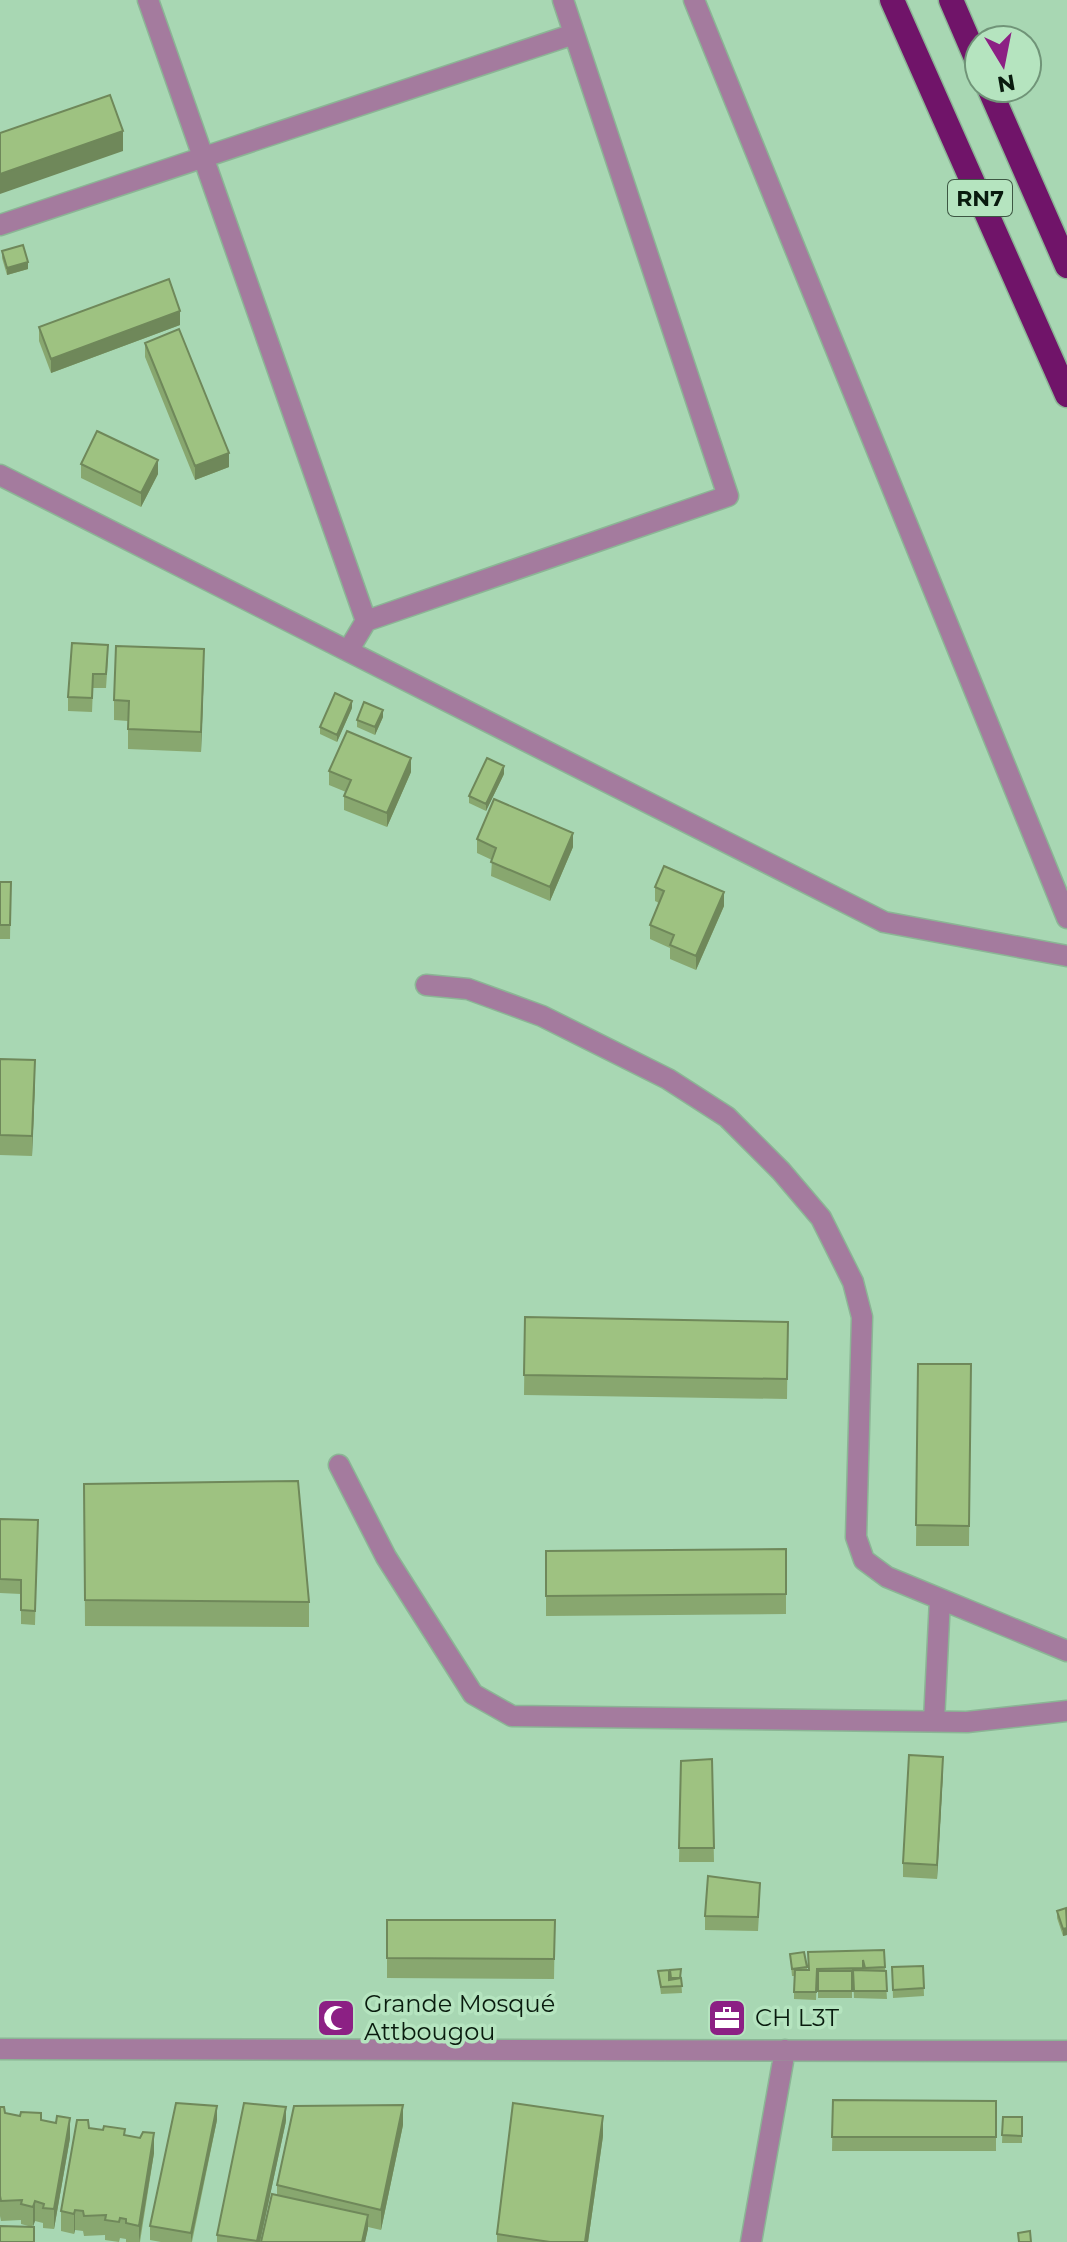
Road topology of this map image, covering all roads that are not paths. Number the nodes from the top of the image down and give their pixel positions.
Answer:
1 (148, 0) edge
2 (563, 0) edge
3 (694, 0) edge
4 (892, 0) edge
5 (951, 0) edge
6 (963, 28) edge
7 (574, 34) junction
8 (996, 104) edge
9 (204, 158) junction
10 (0, 225) edge
11 (1067, 266) edge
12 (1067, 395) edge
13 (0, 475) edge
14 (366, 621) junction
15 (348, 651) junction
16 (1067, 918) edge
17 (1067, 956) edge
18 (426, 985) dead end
19 (339, 1465) dead end
20 (940, 1599) junction
21 (1067, 1651) edge
22 (1067, 1711) edge
23 (934, 1721) junction
24 (0, 2049) edge
25 (785, 2050) junction
26 (1067, 2051) edge
27 (751, 2242) edge

1 - 9 street
2 - 7 street
3 - 16 street
4 - 12 highway, RN7
5 - 6 highway
7 - 9 street
7 - 14 street
8 - 11 highway, RN7
9 - 10 street
9 - 14 street
13 - 15 street
14 - 15 street
15 - 17 street
18 - 20 street
19 - 23 street
20 - 21 street
20 - 23 street
22 - 23 street
24 - 25 street
25 - 26 street
25 - 27 street

